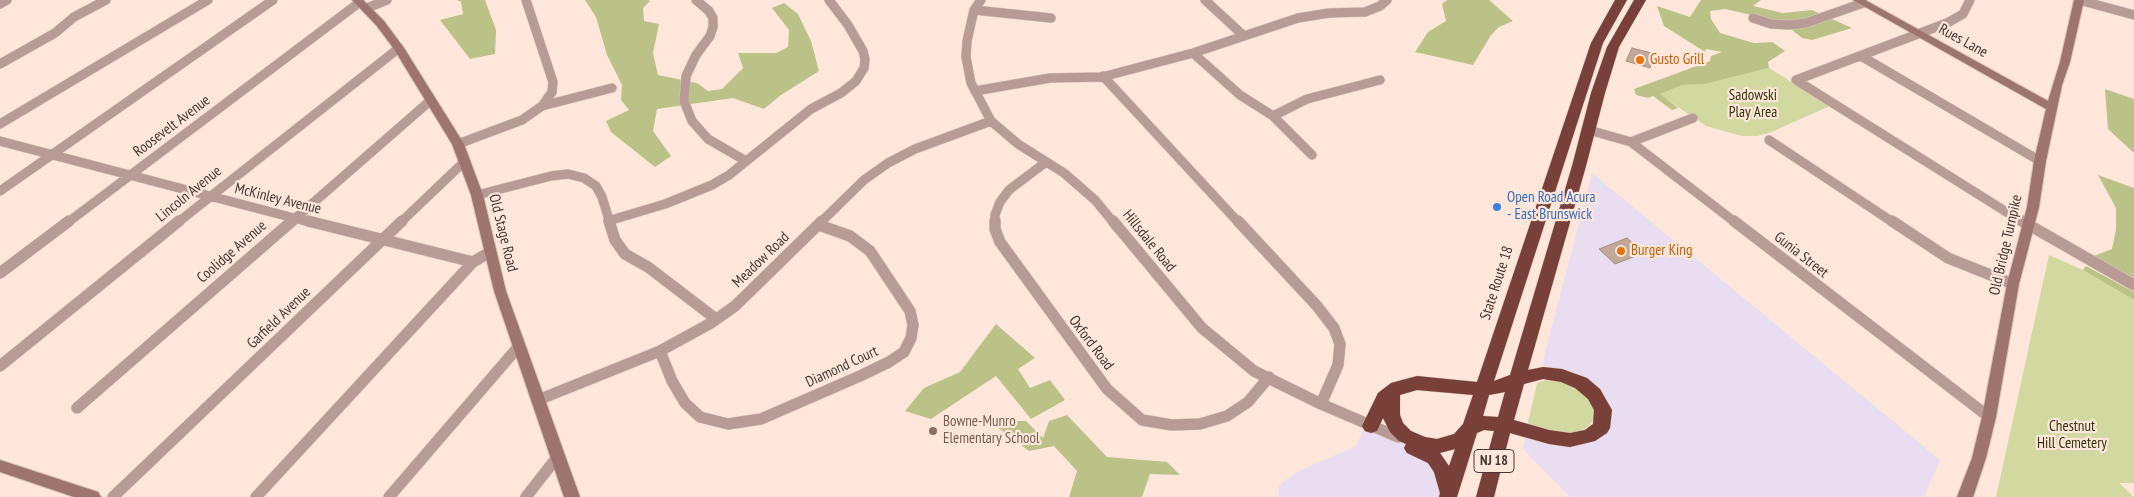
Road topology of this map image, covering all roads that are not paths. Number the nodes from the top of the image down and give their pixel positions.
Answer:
1 (7, 0) edge
2 (106, 0) edge
3 (208, 0) edge
4 (273, 0) edge
5 (387, 0) edge
6 (526, 0) edge
7 (696, 0) edge
8 (830, 0) edge
9 (981, 0) edge
10 (1205, 0) edge
11 (1387, 0) edge
12 (1621, 0) edge
13 (1640, 0) edge
14 (1970, 0) edge
15 (2079, 0) edge
16 (1860, 1) edge
17 (0, 4) edge
18 (361, 4) edge
19 (974, 10) junction
20 (2134, 15) edge
21 (1051, 18) dead end
22 (1753, 18) dead end
23 (1919, 34) junction
24 (1244, 36) junction
25 (399, 48) junction
26 (1193, 53) junction
27 (1861, 56) junction
28 (0, 64) edge
29 (1103, 76) junction
30 (1380, 80) dead end
31 (612, 88) dead end
32 (975, 92) junction
33 (431, 100) junction
34 (542, 106) junction
35 (2053, 108) junction
36 (1273, 116) junction
37 (1693, 118) dead end
38 (991, 120) junction
39 (0, 124) edge
40 (1589, 130) junction
41 (1769, 140) dead end
42 (0, 141) edge
43 (1631, 142) junction
44 (458, 144) junction
45 (50, 155) junction
46 (1312, 155) dead end
47 (465, 161) junction
48 (746, 161) junction
49 (2040, 161) junction
50 (1046, 162) junction
51 (129, 176) junction
52 (0, 191) edge
53 (477, 195) junction
54 (209, 197) junction
55 (294, 218) junction
56 (608, 221) junction
57 (819, 225) junction
58 (2029, 226) junction
59 (382, 240) junction
60 (490, 252) junction
61 (473, 262) junction
62 (0, 273) edge
63 (2013, 284) junction
64 (2134, 285) edge
65 (716, 319) junction
66 (519, 346) junction
67 (660, 351) junction
68 (0, 366) edge
69 (1269, 377) junction
70 (1518, 379) junction
71 (1482, 389) junction
72 (1392, 393) junction
73 (538, 400) junction
74 (1322, 404) junction
75 (77, 408) dead end
76 (1988, 417) junction
77 (1504, 424) junction
78 (1371, 426) junction
79 (1469, 429) junction
80 (1401, 437) junction
81 (558, 456) junction
82 (0, 466) edge
83 (1449, 494) edge
84 (93, 497) edge
85 (113, 497) edge
86 (256, 497) edge
87 (388, 497) edge
88 (526, 497) edge
89 (572, 497) edge
90 (1485, 497) edge
91 (1965, 497) edge

1 - 17 street
2 - 28 street
3 - 39 street
4 - 45 street
5 - 18 street, Roosevelt Avenue
6 - 34 street
7 - 48 street
8 - 48 street
9 - 19 street, Hillsdale Road
10 - 24 street
11 - 24 street
12 - 71 highway, State Route 18 / NJ 18
13 - 40 highway, NJ 18
14 - 23 street
15 - 20 street
15 - 35 street, Old Bridge Turnpike
16 - 22 street
16 - 23 street, Rues Lane
18 - 25 street, Old Stage Road
18 - 51 street, Roosevelt Avenue
19 - 21 street
19 - 32 street, Hillsdale Road
23 - 27 street
23 - 35 street, Rues Lane
24 - 26 street
25 - 33 street, Old Stage Road
25 - 54 street, Lincoln Avenue
26 - 29 street
26 - 36 street
27 - 49 street
27 - 58 street
29 - 32 street
29 - 74 street
30 - 36 street
31 - 34 street
32 - 38 street, Hillsdale Road
33 - 44 street, Old Stage Road
33 - 55 street, Coolidge Avenue
34 - 44 street
35 - 49 street, Old Bridge Turnpike
36 - 46 street
37 - 43 street
38 - 50 street, Hillsdale Road
38 - 57 street, Meadow Road
40 - 43 street, Gunia Street
40 - 70 highway, NJ 18
41 - 63 street
42 - 45 street, McKinley Avenue
43 - 76 street, Gunia Street
44 - 47 street, Old Stage Road
45 - 51 street, McKinley Avenue
45 - 52 street
47 - 53 street, Old Stage Road
47 - 59 street, Garfield Avenue
48 - 56 street
49 - 58 street, Old Bridge Turnpike
50 - 69 street, Hillsdale Road
50 - 69 street, Oxford Road
51 - 54 street, McKinley Avenue
51 - 62 street, Roosevelt Avenue
53 - 56 street
53 - 60 street, Old Stage Road
54 - 55 street, McKinley Avenue
54 - 68 street, Lincoln Avenue
55 - 59 street, McKinley Avenue
55 - 75 street, Coolidge Avenue
56 - 65 street
57 - 65 street, Meadow Road
57 - 67 street, Diamond Court
58 - 63 street, Old Bridge Turnpike
58 - 64 street
59 - 61 street, McKinley Avenue
59 - 85 street, Garfield Avenue
60 - 61 street
60 - 66 street, Old Stage Road
61 - 86 street
63 - 76 street, Old Bridge Turnpike
65 - 67 street, Meadow Road
66 - 73 street, Old Stage Road
66 - 87 street
67 - 73 street, Meadow Road
69 - 74 street, Hillsdale Road
70 - 71 highway
70 - 77 highway, NJ 18
70 - 77 highway
71 - 72 highway
71 - 79 highway, State Route 18 / NJ 18
72 - 78 highway
72 - 80 highway
73 - 81 street, Old Stage Road
74 - 78 street, Hillsdale Road
76 - 91 street, Old Bridge Turnpike
77 - 79 highway
77 - 90 highway, NJ 18
78 - 80 street, Hillsdale Road
79 - 80 highway
79 - 83 highway, State Route 18 / NJ 18
80 - 83 highway
81 - 88 street
81 - 89 street, Old Stage Road
82 - 84 street

